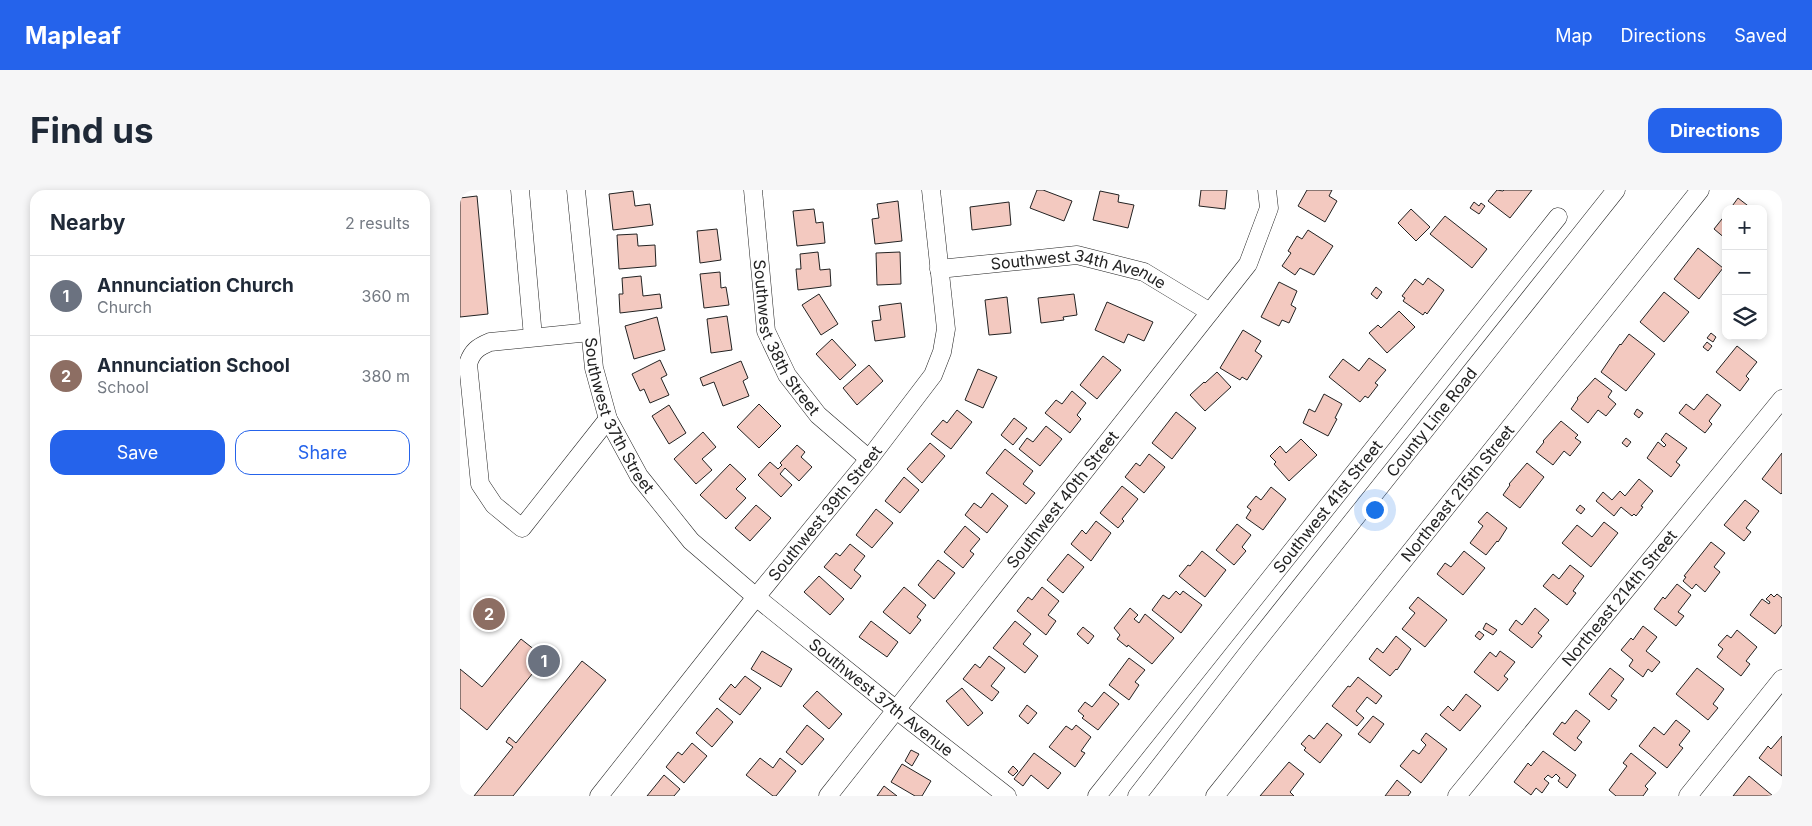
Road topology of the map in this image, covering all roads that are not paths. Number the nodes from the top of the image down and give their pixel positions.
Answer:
1 (520, 190) edge
2 (576, 190) edge
3 (753, 190) edge
4 (931, 190) edge
5 (1267, 190) edge
6 (1616, 190) edge
7 (1700, 190) edge
8 (1558, 218) dead end
9 (939, 269) junction
10 (1210, 312) junction
11 (590, 332) junction
12 (533, 337) junction
13 (1780, 408) edge
14 (608, 419) junction
15 (869, 459) junction
16 (1347, 484) junction
17 (1368, 502) junction
18 (756, 597) junction
19 (1782, 679) edge
20 (897, 710) junction
21 (599, 796) edge
22 (828, 796) edge
23 (1007, 796) edge
24 (1097, 796) edge
25 (1137, 796) edge
26 (1214, 796) edge
27 (1457, 796) edge
28 (1688, 796) edge

1 - 12 street
2 - 11 street, Southwest 37th Street
3 - 15 street, Southwest 38th Street
4 - 9 street, Southwest 39th Street
5 - 10 street, Southwest 40th Street
6 - 17 street, County Line Road
7 - 26 street, Northeast 215th Street
8 - 16 street, Southwest 41st Street
9 - 10 street, Southwest 34th Avenue
9 - 15 street, Southwest 39th Street
10 - 20 street, Southwest 40th Street
11 - 12 street
11 - 14 street, Southwest 37th Street
12 - 14 street
13 - 27 street, Northeast 214th Street
14 - 18 street, Southwest 37th Street
15 - 18 street, Southwest 39th Street
16 - 17 street
16 - 24 street, Southwest 41st Street
17 - 25 street, County Line Road
18 - 20 street, Southwest 37th Avenue
18 - 21 street, Southwest 39th Street
19 - 28 street
20 - 22 street, Southwest 40th Street
20 - 23 street, Southwest 37th Avenue

